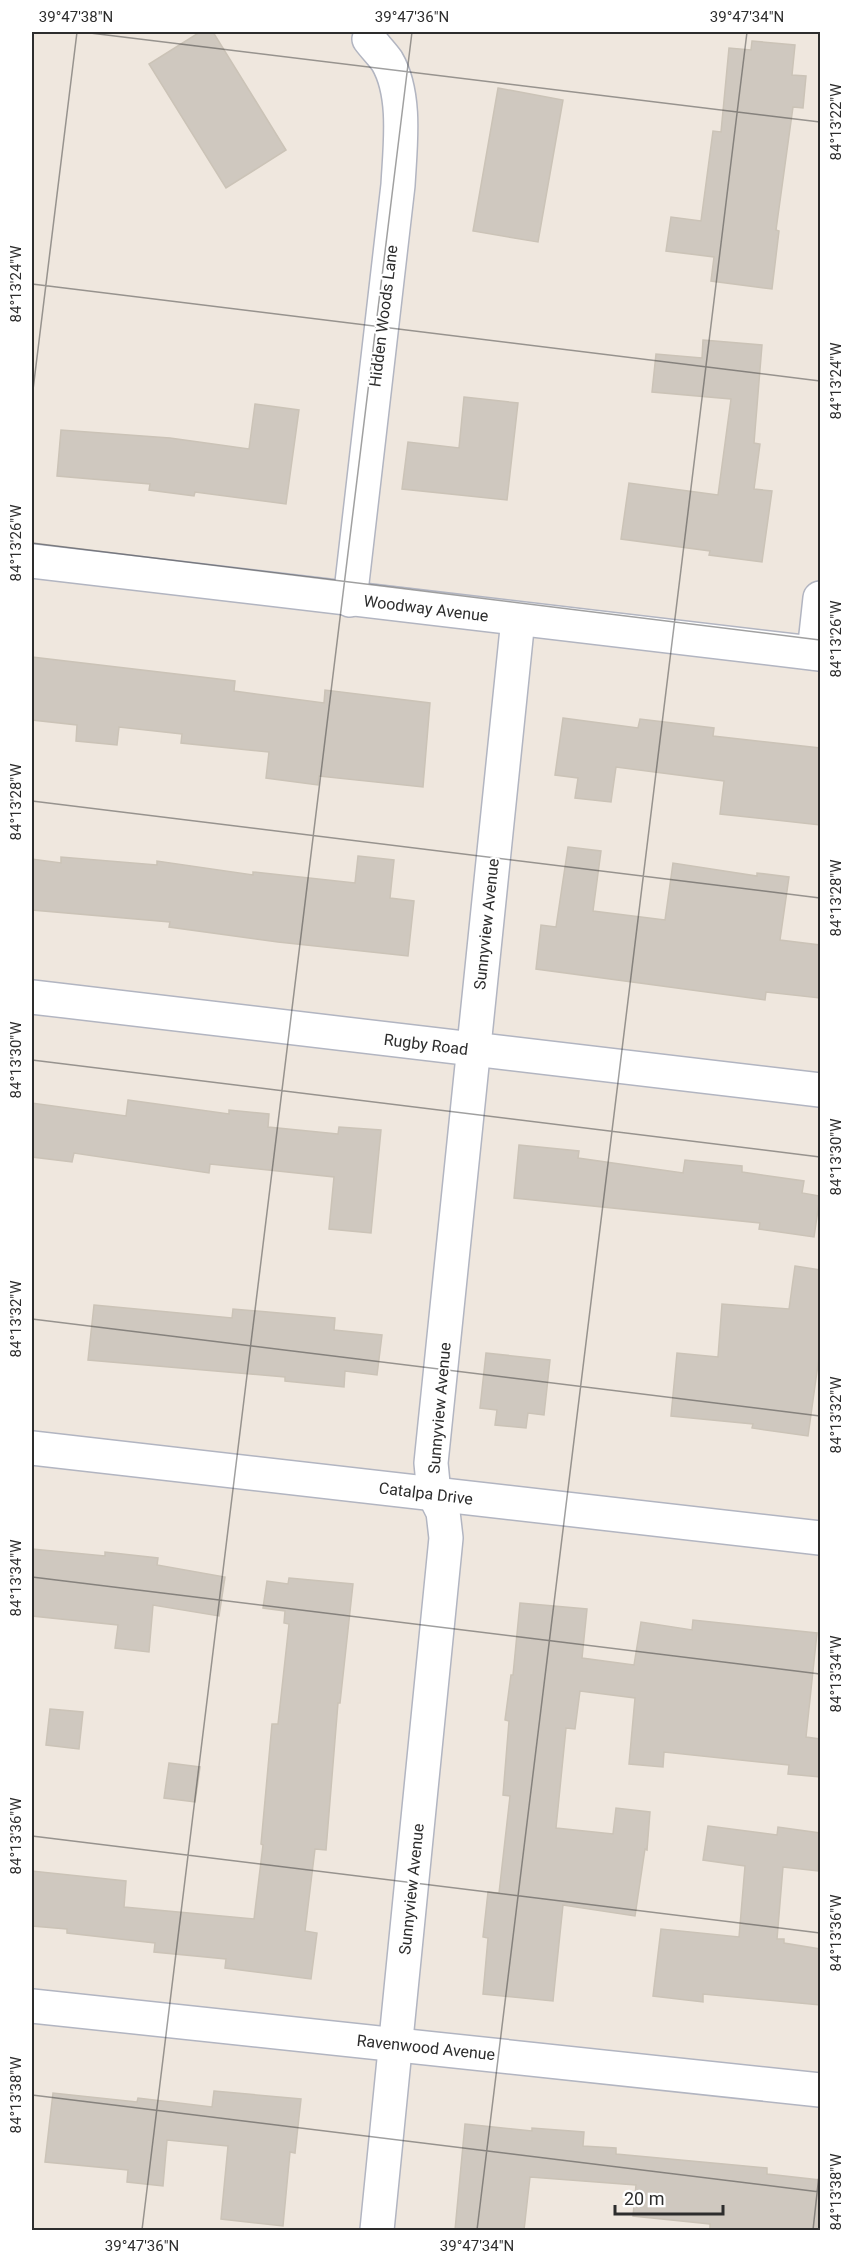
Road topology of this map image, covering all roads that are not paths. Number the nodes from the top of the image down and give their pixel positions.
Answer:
1 (369, 39) dead end
2 (32, 561) edge
3 (820, 598) edge
4 (350, 600) junction
5 (518, 619) junction
6 (817, 654) edge
7 (32, 998) edge
8 (474, 1049) junction
9 (820, 1090) edge
10 (32, 1448) edge
11 (434, 1494) junction
12 (820, 1539) edge
13 (32, 2006) edge
14 (396, 2044) junction
15 (820, 2090) edge
16 (377, 2230) edge

1 - 4 street, Hidden Woods Lane
2 - 4 street, Woodway Avenue
3 - 6 street
4 - 5 street, Woodway Avenue
5 - 6 street, Woodway Avenue
5 - 8 street, Sunnyview Avenue
7 - 8 street, Rugby Road
8 - 9 street, Rugby Road
8 - 11 street, Sunnyview Avenue
10 - 11 street, Catalpa Drive
11 - 12 street, Catalpa Drive
11 - 14 street, Sunnyview Avenue
13 - 14 street, Ravenwood Avenue
14 - 15 street, Ravenwood Avenue
14 - 16 street, Sunnyview Avenue

